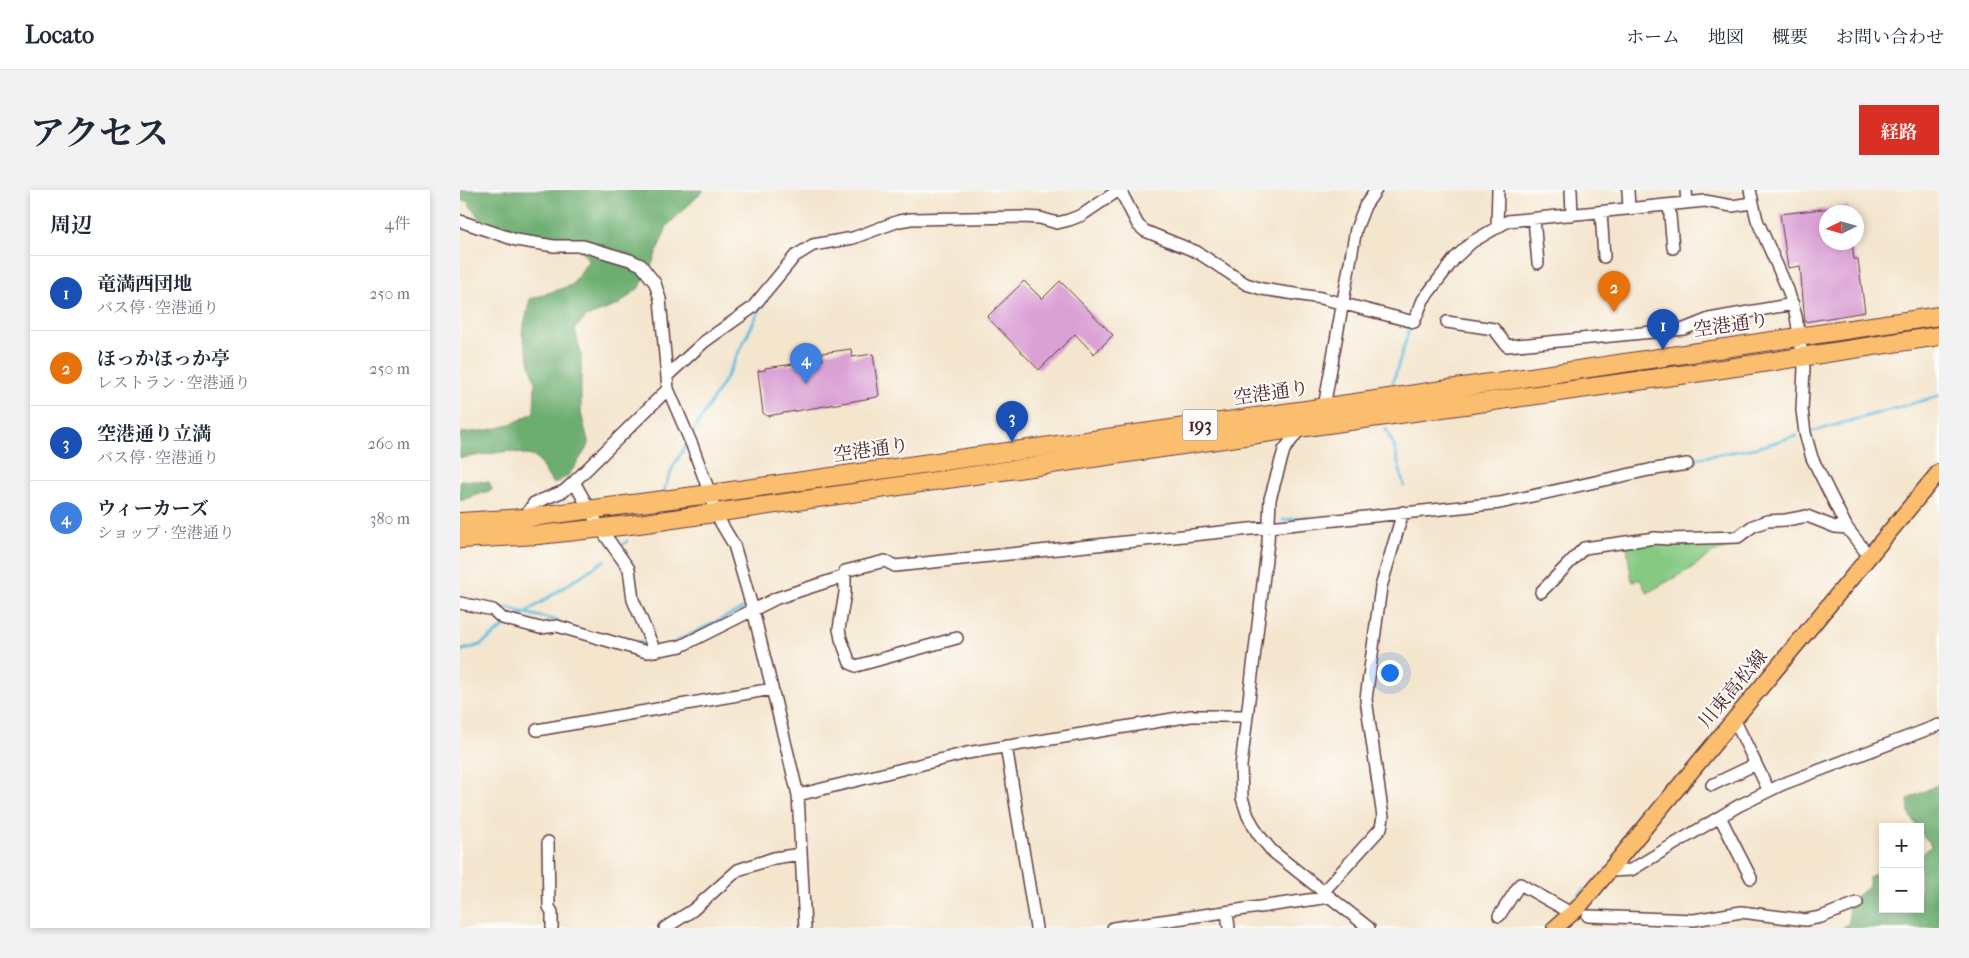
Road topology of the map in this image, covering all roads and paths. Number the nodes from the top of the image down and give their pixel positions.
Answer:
1 (1119, 190) edge
2 (1376, 190) edge
3 (1498, 190) edge
4 (1571, 190) edge
5 (1628, 190) edge
6 (1686, 190) edge
7 (1750, 190) edge
8 (1687, 203) junction
9 (1752, 203) junction
10 (1669, 205) junction
11 (1629, 209) junction
12 (1601, 212) junction
13 (1572, 215) junction
14 (1534, 219) junction
15 (460, 221) edge
16 (1497, 228) junction
17 (1673, 248) dead end
18 (1604, 257) dead end
19 (1538, 262) dead end
20 (1793, 304) junction
21 (1342, 305) junction
22 (1939, 316) edge
23 (1447, 322) dead end
24 (1800, 336) junction
25 (1939, 336) edge
26 (1802, 358) junction
27 (667, 376) junction
28 (668, 389) junction
29 (1324, 407) junction
30 (1299, 428) junction
31 (1687, 464) dead end
32 (1939, 472) edge
33 (574, 482) junction
34 (710, 494) junction
35 (590, 510) junction
36 (1403, 512) junction
37 (715, 513) junction
38 (524, 518) junction
39 (460, 522) edge
40 (1268, 526) junction
41 (600, 528) junction
42 (1847, 528) junction
43 (460, 540) edge
44 (1869, 556) junction
45 (845, 576) junction
46 (1541, 592) dead end
47 (460, 603) edge
48 (753, 610) junction
49 (957, 638) dead end
50 (655, 651) junction
51 (772, 689) junction
52 (1246, 716) junction
53 (1734, 719) junction
54 (1939, 725) edge
55 (537, 730) dead end
56 (1006, 746) junction
57 (1756, 764) junction
58 (1712, 786) dead end
59 (1770, 791) junction
60 (798, 795) junction
61 (1720, 816) junction
62 (548, 842) dead end
63 (801, 854) junction
64 (1609, 871) junction
65 (1751, 878) dead end
66 (1326, 894) junction
67 (1857, 903) dead end
68 (1227, 912) junction
69 (1579, 912) junction
70 (1500, 916) dead end
71 (552, 928) edge
72 (665, 928) edge
73 (805, 928) edge
74 (1036, 928) edge
75 (1113, 928) edge
76 (1229, 928) edge
77 (1370, 928) edge
78 (1555, 928) edge
79 (1595, 928) edge

1 - 21 street
1 - 27 street
2 - 21 street
3 - 16 street
4 - 13 street
5 - 11 street
6 - 8 street
7 - 9 street
8 - 9 street
8 - 10 street
9 - 20 street
10 - 11 street
10 - 17 street
11 - 12 street
12 - 13 street
12 - 18 street
13 - 14 street
14 - 16 street
14 - 19 street
15 - 27 street
16 - 21 street
20 - 23 street
20 - 24 street
21 - 29 street
22 - 24 highway, 空港通り / 193
24 - 26 street
24 - 29 highway, 空港通り / 193
25 - 26 highway, 空港通り / 193
26 - 30 highway, 空港通り / 193
26 - 42 street
27 - 28 street
28 - 33 street
28 - 34 street
29 - 30 street
29 - 34 highway, 空港通り / 193
30 - 37 highway, 空港通り / 193
30 - 40 street
31 - 36 street
32 - 44 main road, 川東高松線
33 - 35 street
33 - 38 street
34 - 35 highway, 空港通り / 193
34 - 37 street
35 - 38 highway, 空港通り / 193
35 - 41 street
36 - 40 street
36 - 66 street
37 - 41 highway, 空港通り / 193
37 - 48 street
38 - 39 highway, 空港通り / 193
40 - 45 street
40 - 52 street
41 - 43 highway, 空港通り / 193
41 - 50 street
42 - 44 street
42 - 46 street
44 - 53 main road, 川東高松線
45 - 48 street
45 - 49 street
47 - 50 street
48 - 50 street
48 - 51 street
51 - 55 street
51 - 60 street
52 - 56 street
52 - 66 street
53 - 57 street
53 - 64 main road, 川東高松線
54 - 59 street
56 - 60 street
56 - 74 street
57 - 58 street
57 - 59 street
59 - 61 street
60 - 63 street
61 - 64 street
61 - 65 street
62 - 71 street
63 - 72 street
63 - 73 street
64 - 69 main road, 川東高松線
66 - 68 street
66 - 77 street
67 - 69 street
68 - 75 street
68 - 76 street
69 - 70 street
69 - 78 main road, 川東高松線
69 - 79 street

